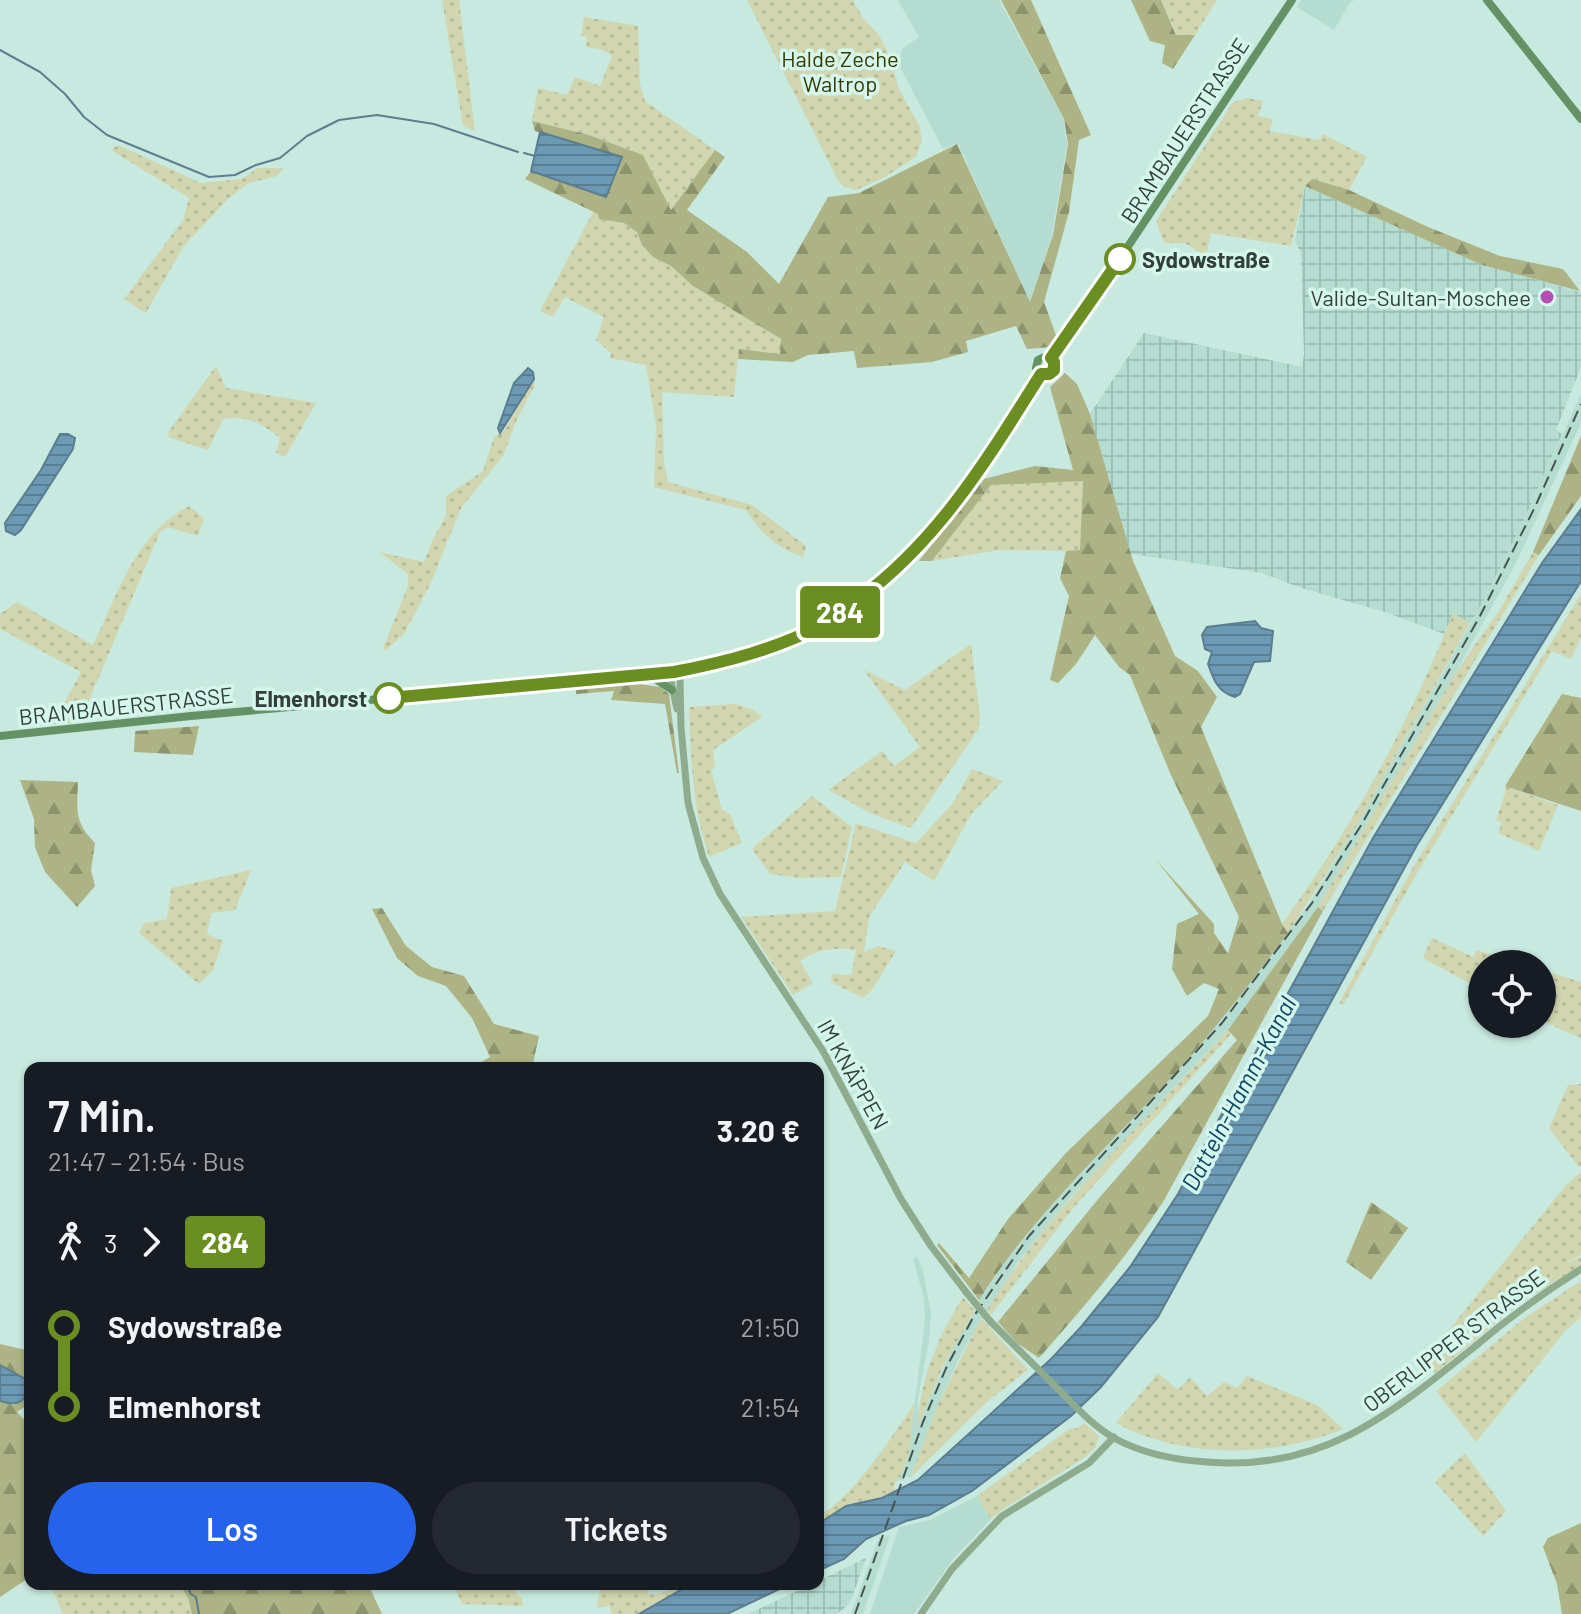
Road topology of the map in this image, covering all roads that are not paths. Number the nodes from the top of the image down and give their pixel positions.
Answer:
1 (1292, 0) edge
2 (1487, 0) edge
3 (1581, 119) edge
4 (674, 672) junction
5 (648, 675) junction
6 (672, 690) junction
7 (681, 727) junction
8 (0, 736) edge
9 (1581, 1269) edge
10 (1114, 1437) junction
11 (921, 1614) edge

1 - 4 main road, BRAMBAUERSTRASSE
2 - 3 main road
4 - 5 main road, BRAMBAUERSTRASSE
4 - 6 street
4 - 7 street, IM KNÄPPEN
5 - 6 main road
5 - 8 main road, BRAMBAUERSTRASSE
6 - 7 street
7 - 10 street, IM KNÄPPEN, bridge
9 - 10 street, OBERLIPPER STRASSE
10 - 11 street

